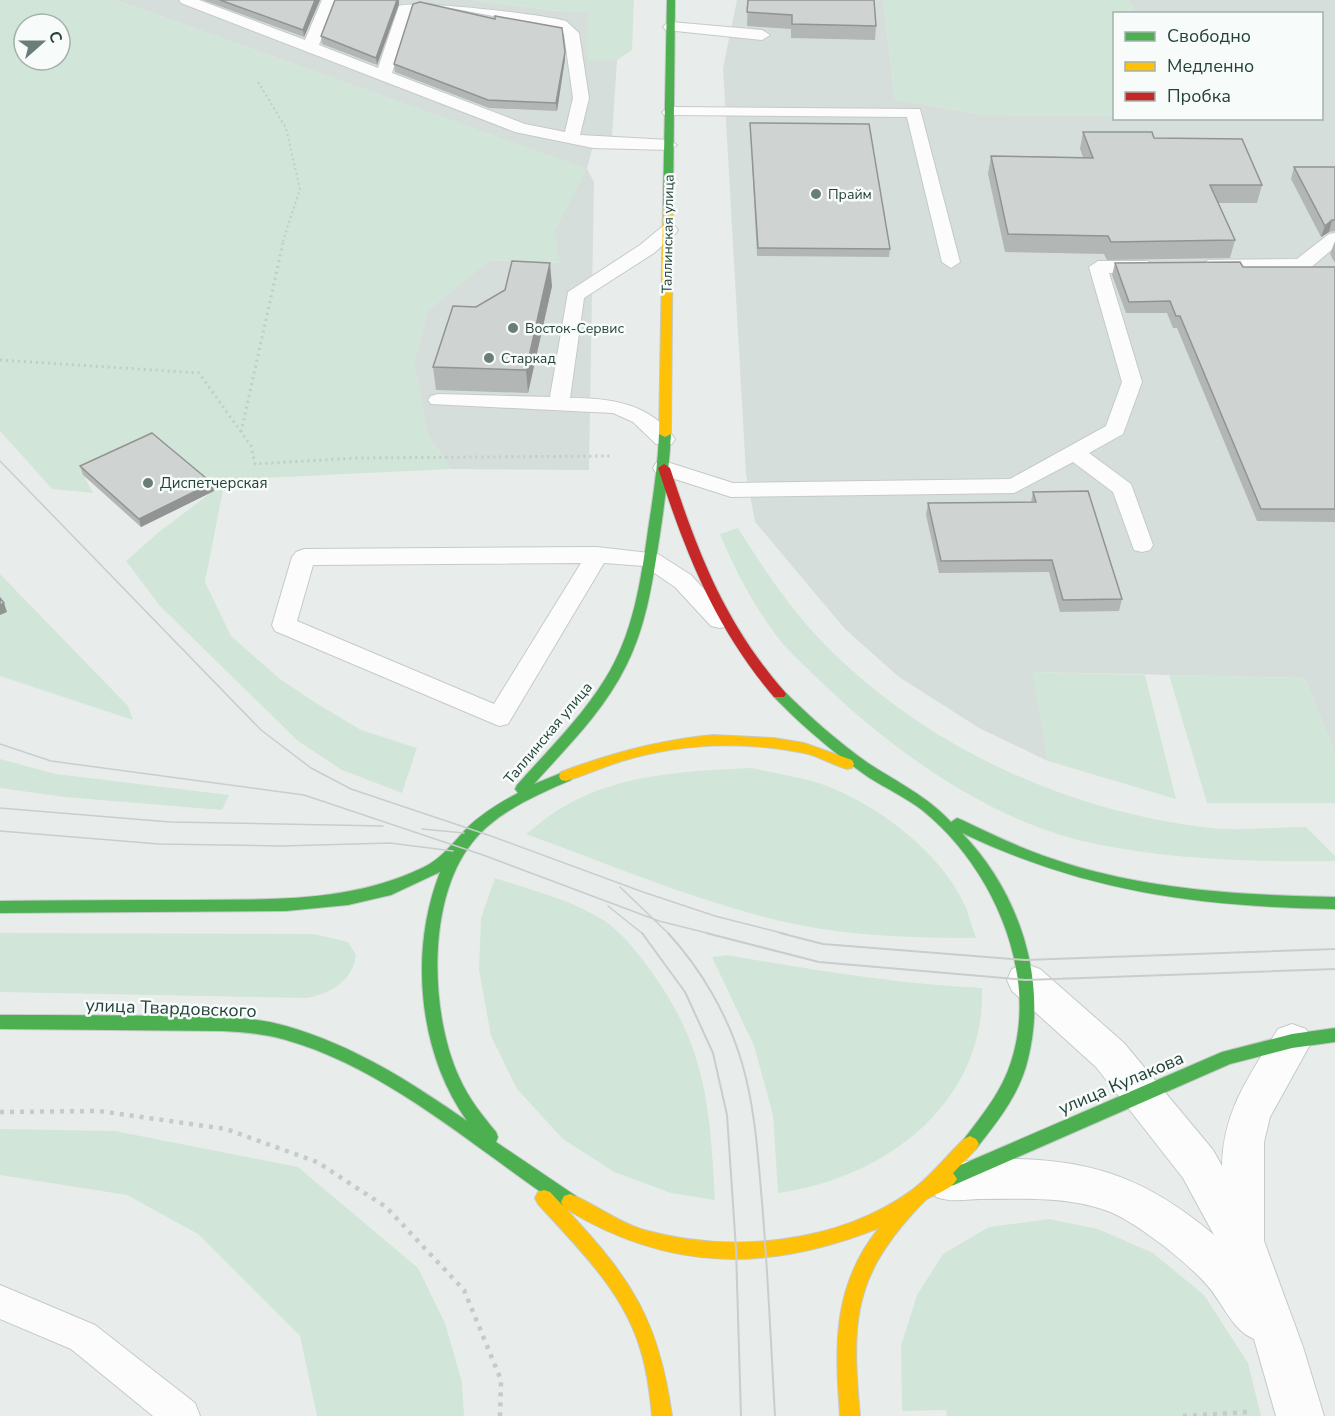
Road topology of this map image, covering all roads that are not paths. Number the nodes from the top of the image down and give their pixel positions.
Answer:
1 (186, 0) edge
2 (329, 0) edge
3 (427, 0) edge
4 (432, 0) edge
5 (671, 0) edge
6 (671, 27) junction
7 (762, 35) edge
8 (310, 48) junction
9 (382, 75) junction
10 (670, 112) junction
11 (571, 140) junction
12 (669, 145) junction
13 (669, 230) junction
14 (1335, 238) edge
15 (951, 262) dead end
16 (1188, 266) edge
17 (1166, 267) edge
18 (438, 400) edge
19 (559, 404) junction
20 (664, 439) junction
21 (1076, 453) junction
22 (664, 468) junction
23 (1142, 545) dead end
24 (597, 555) junction
25 (650, 559) junction
26 (724, 624) junction
27 (875, 775) junction
28 (505, 808) junction
29 (929, 808) junction
30 (460, 848) junction
31 (1335, 903) edge
32 (0, 907) edge
33 (1026, 980) junction
34 (0, 1022) edge
35 (1335, 1035) edge
36 (1292, 1041) junction
37 (1142, 1092) junction
38 (518, 1169) junction
39 (928, 1187) junction
40 (1243, 1244) junction
41 (0, 1302) edge
42 (1280, 1347) junction
43 (182, 1416) edge
44 (662, 1416) edge
45 (850, 1416) edge
46 (1300, 1416) edge

1 - 8 lane
2 - 8 lane
3 - 9 lane
4 - 11 lane
5 - 6 main road, Таллинская улица
6 - 7 lane
6 - 10 main road, Таллинская улица
8 - 9 lane
9 - 11 lane
10 - 12 main road, Таллинская улица
10 - 15 lane
11 - 12 lane
12 - 13 main road, Таллинская улица
13 - 19 lane
13 - 20 main road, Таллинская улица
14 - 16 lane
17 - 21 lane
18 - 19 lane
19 - 20 lane
20 - 22 main road, Таллинская улица
21 - 22 lane
21 - 23 lane
22 - 25 main road, Таллинская улица
22 - 26 main road, Таллинская улица
24 - 24 lane
24 - 25 lane
25 - 26 lane
25 - 28 main road, Таллинская улица
26 - 27 main road, Таллинская улица
27 - 28 main road, Таллинская улица
27 - 29 main road, Таллинская улица
28 - 30 main road, Таллинская улица
29 - 31 main road
29 - 33 main road, Таллинская улица
30 - 32 main road
30 - 38 main road, Таллинская улица
33 - 37 street
33 - 39 main road, Таллинская улица
34 - 38 main road, улица Твардовского
35 - 36 main road, улица Кулакова
36 - 37 main road, улица Кулакова
36 - 40 street
37 - 39 main road, улица Кулакова
37 - 40 street
38 - 39 main road, Таллинская улица
38 - 44 main road, Таллинская улица
39 - 42 street
39 - 45 main road, Таллинская улица
40 - 42 street
41 - 43 lane
42 - 46 street

